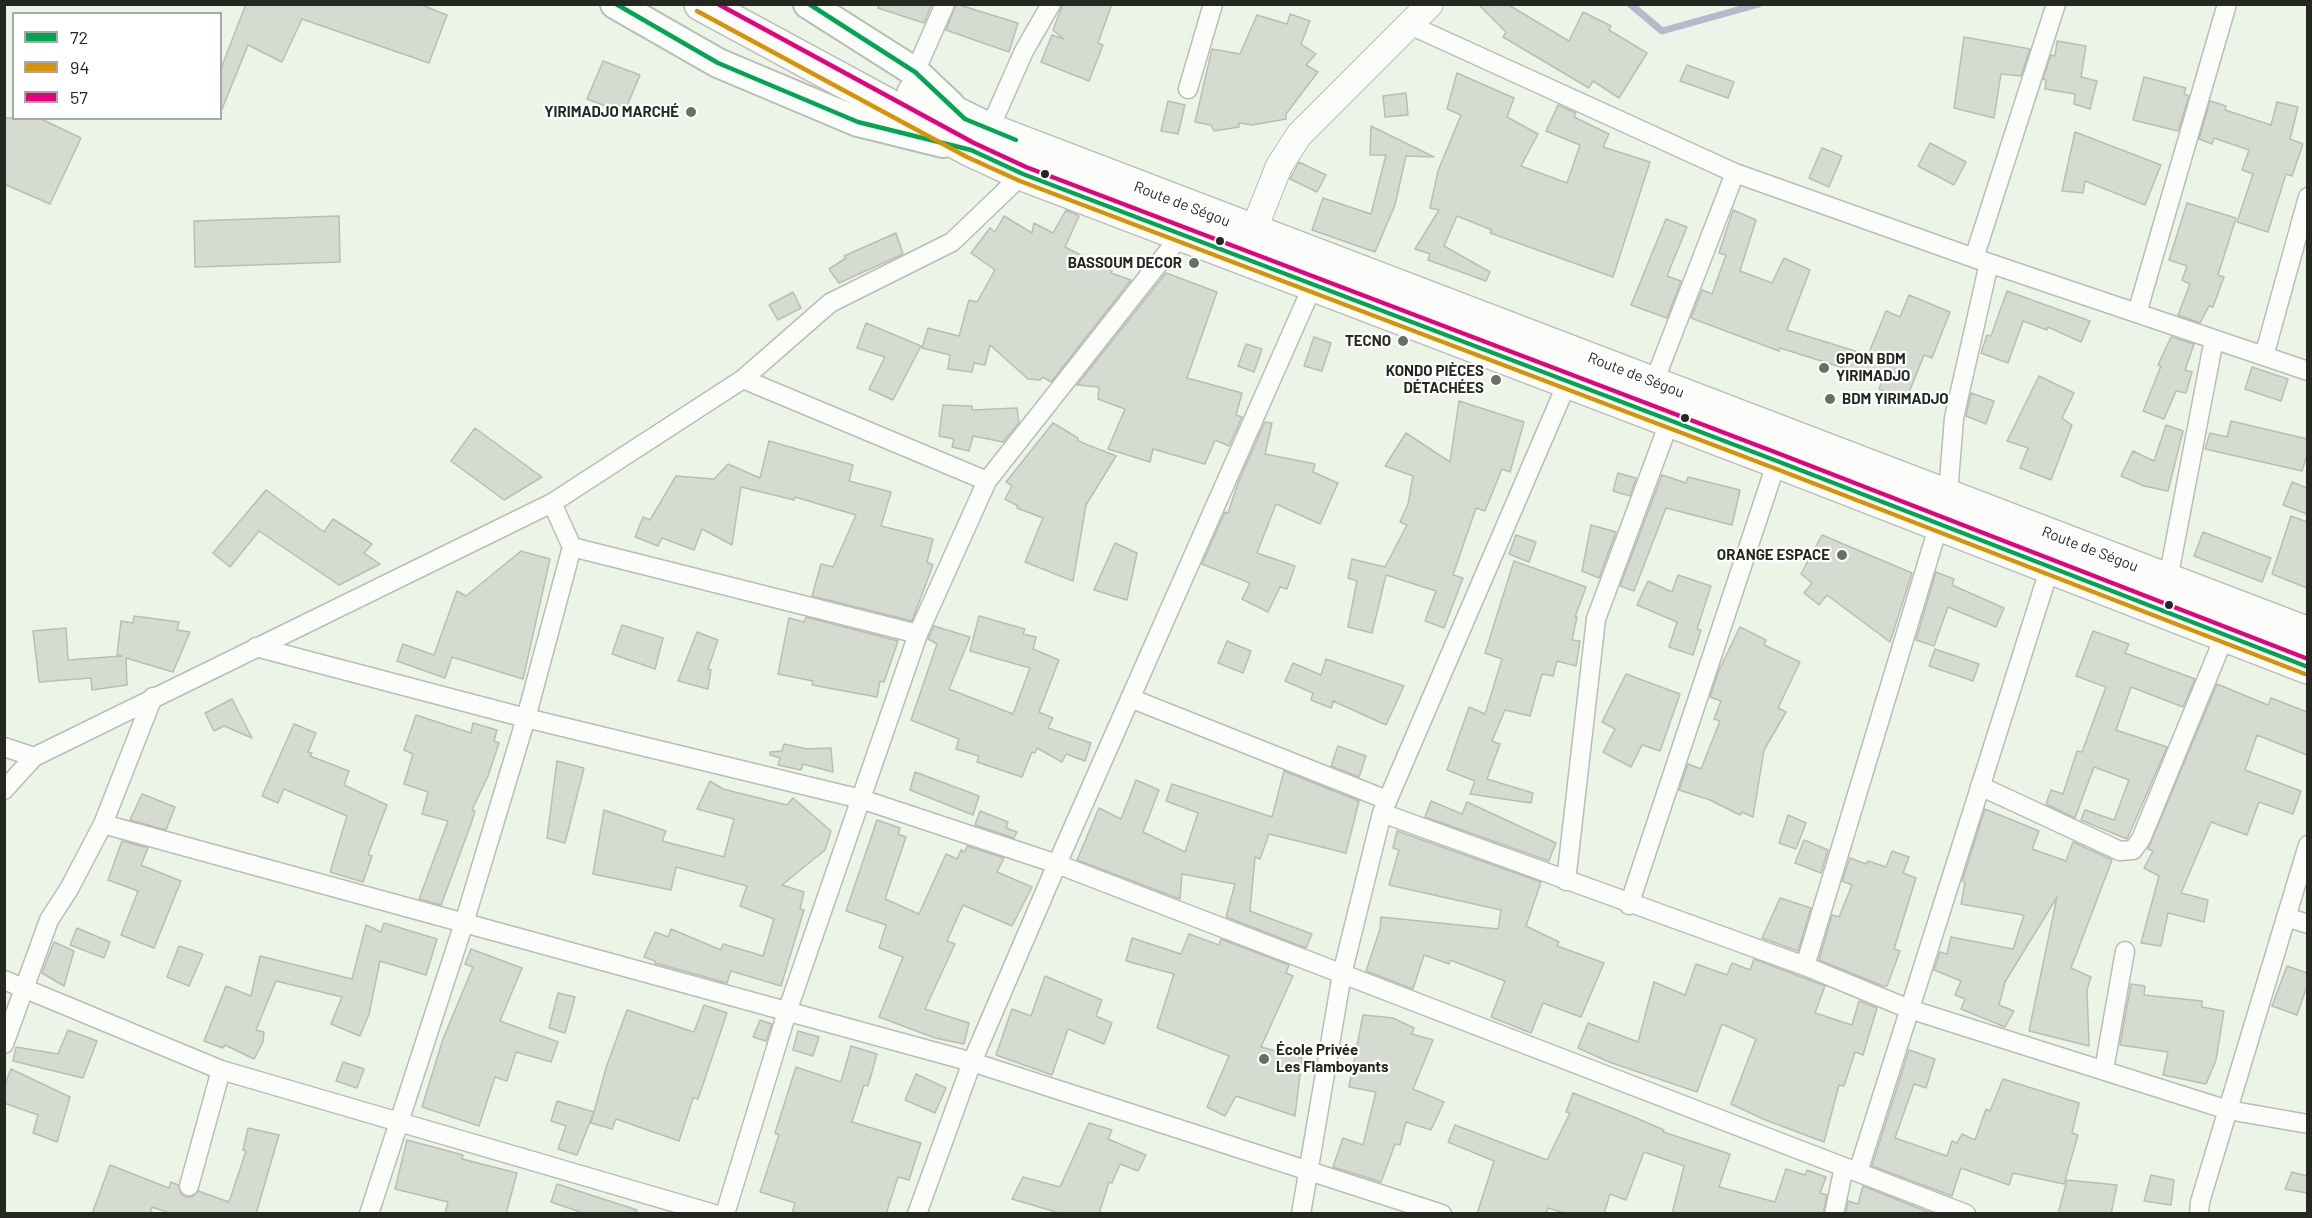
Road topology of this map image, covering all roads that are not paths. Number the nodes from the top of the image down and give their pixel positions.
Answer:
1 (615, 4) edge
2 (701, 4) edge
3 (748, 4) edge
4 (945, 4) edge
5 (1051, 4) edge
6 (1213, 4) edge
7 (1430, 4) edge
8 (2056, 4) edge
9 (2227, 4) edge
10 (821, 8) edge
11 (1410, 25) junction
12 (1188, 89) dead end
13 (918, 96) junction
14 (975, 133) junction
15 (1735, 173) junction
16 (1023, 174) junction
17 (2307, 197) edge
18 (2305, 217) edge
19 (1181, 235) junction
20 (1247, 245) junction
21 (1981, 260) junction
22 (1313, 285) junction
23 (2137, 313) junction
24 (2214, 339) junction
25 (2264, 356) junction
26 (2307, 371) edge
27 (743, 379) junction
28 (1568, 381) junction
29 (1654, 382) junction
30 (1670, 420) junction
31 (1777, 461) junction
32 (987, 481) junction
33 (552, 503) junction
34 (1944, 509) junction
35 (572, 547) junction
36 (2050, 567) junction
37 (2168, 579) junction
38 (918, 634) junction
39 (2307, 634) edge
40 (2224, 635) junction
41 (255, 647) junction
42 (2307, 667) edge
43 (153, 697) junction
44 (1130, 698) junction
45 (526, 718) junction
46 (4, 747) edge
47 (34, 757) junction
48 (1980, 786) junction
49 (4, 790) edge
50 (861, 799) junction
51 (1385, 806) junction
52 (103, 824) junction
53 (2307, 845) edge
54 (1057, 864) junction
55 (1566, 881) junction
56 (1629, 905) junction
57 (2286, 917) junction
58 (464, 923) junction
59 (2307, 924) edge
60 (2124, 951) dead end
61 (1804, 966) junction
62 (1342, 974) junction
63 (4, 980) edge
64 (24, 988) junction
65 (1909, 1009) junction
66 (787, 1012) junction
67 (4, 1044) edge
68 (972, 1062) junction
69 (221, 1070) junction
70 (2104, 1070) junction
71 (2228, 1110) junction
72 (397, 1121) junction
73 (2307, 1124) edge
74 (1851, 1169) junction
75 (1308, 1170) junction
76 (189, 1186) dead end
77 (369, 1214) edge
78 (714, 1214) edge
79 (725, 1214) edge
80 (917, 1214) edge
81 (1301, 1214) edge
82 (1442, 1214) edge
83 (1834, 1214) edge
84 (1966, 1214) edge
85 (2199, 1214) edge

1 - 14 main road, Route de Ségou
2 - 13 highway, Route de Ségou
3 - 13 highway, Route de Ségou
4 - 13 street
5 - 14 street
6 - 12 street
7 - 11 street
8 - 21 street
9 - 23 street
10 - 13 main road, Route de Ségou
11 - 15 street
11 - 20 street
13 - 14 highway, Route de Ségou
13 - 14 main road, Route de Ségou
14 - 16 highway, Route de Ségou
14 - 20 highway, Route de Ségou
15 - 21 street
15 - 29 street
16 - 19 highway, Route de Ségou
16 - 27 street
17 - 18 street
18 - 25 street
19 - 20 highway, Route de Ségou
19 - 32 street
20 - 22 highway, Route de Ségou
20 - 29 highway, Route de Ségou
21 - 23 street
21 - 34 street
22 - 28 highway, Route de Ségou
22 - 44 street
23 - 24 street
24 - 25 street
24 - 37 street
25 - 26 street
27 - 32 street
27 - 33 street
28 - 30 highway, Route de Ségou
28 - 51 street
29 - 34 highway, Route de Ségou
30 - 31 highway, Route de Ségou
30 - 55 street
31 - 34 highway, Route de Ségou
31 - 56 street
32 - 38 street
33 - 35 street
33 - 41 street
34 - 36 highway, Route de Ségou
34 - 37 highway, Route de Ségou
34 - 61 street
35 - 38 street
35 - 45 street
36 - 40 highway, Route de Ségou
36 - 48 street
37 - 39 highway, Route de Ségou
38 - 50 street
40 - 42 highway, Route de Ségou
40 - 48 street
41 - 43 street
41 - 45 street
43 - 47 street
43 - 52 street
44 - 51 street
44 - 54 street
45 - 50 street
45 - 58 street
46 - 47 street
47 - 49 street
48 - 65 street
50 - 54 street
50 - 66 street
51 - 55 street
51 - 62 street
52 - 58 street
52 - 64 street
53 - 57 street
54 - 62 street
54 - 68 street
55 - 56 street
56 - 61 street
57 - 59 street
57 - 71 street
58 - 66 street
58 - 72 street
60 - 70 street
61 - 65 street
62 - 74 street
62 - 75 street
63 - 64 street
64 - 67 street
64 - 69 street
65 - 70 street
65 - 74 street
66 - 68 street
66 - 79 street
68 - 75 street
68 - 80 street
69 - 72 street
69 - 76 street
70 - 71 street
71 - 73 street
71 - 85 street
72 - 77 street
72 - 78 street
74 - 83 street
74 - 84 street
75 - 81 street
75 - 82 street

